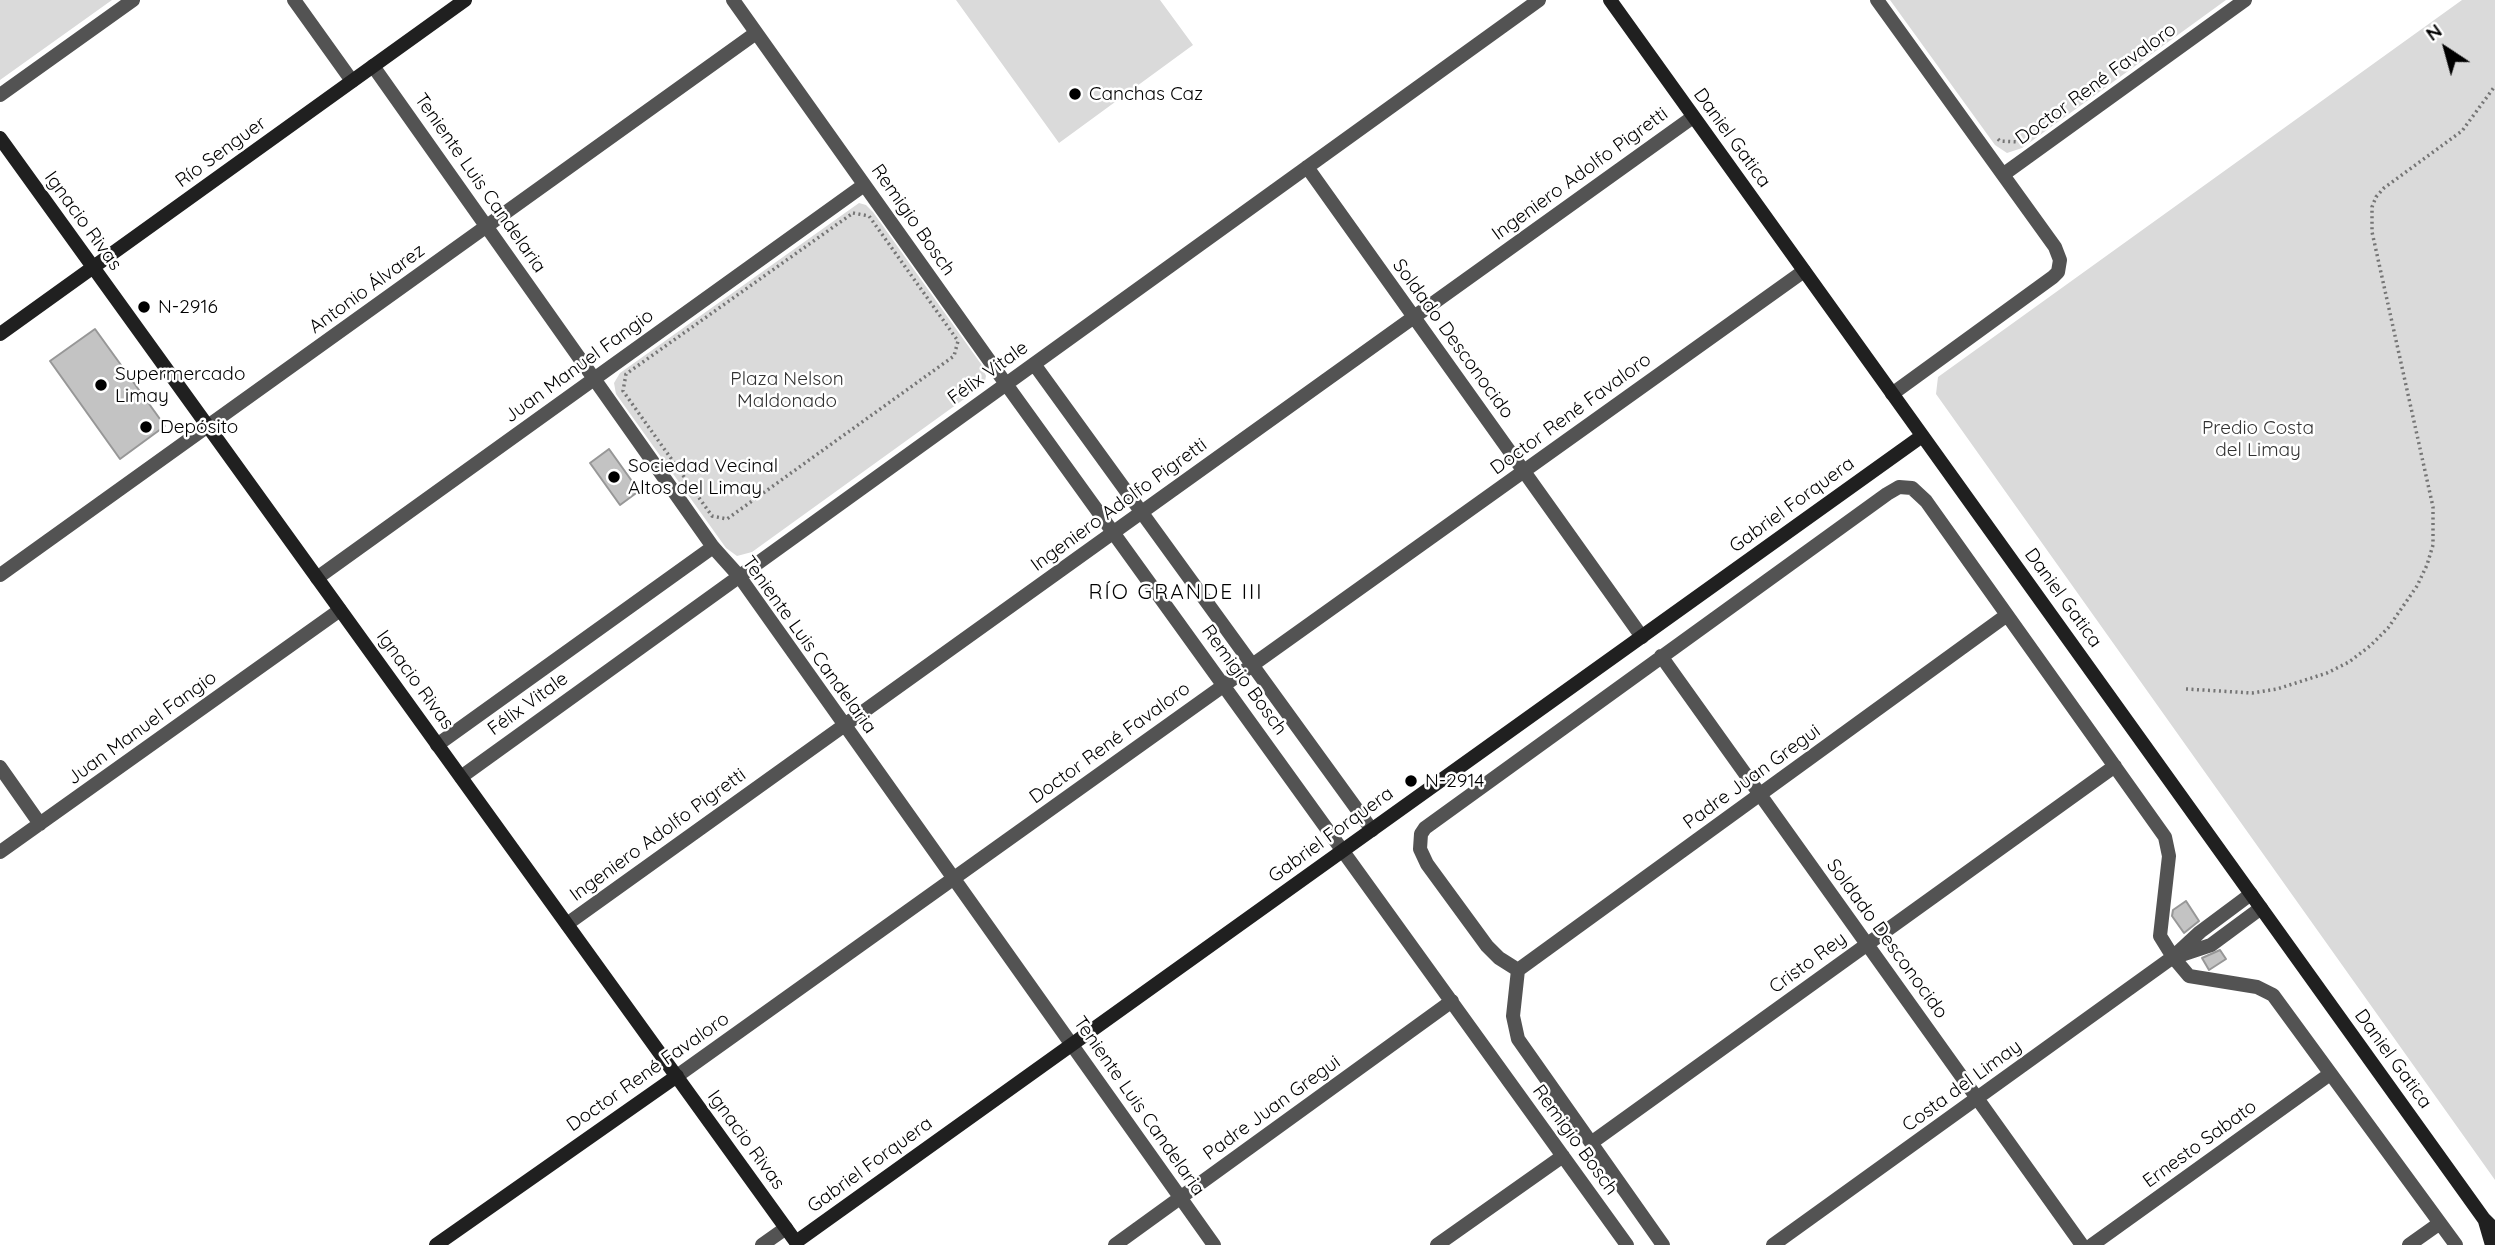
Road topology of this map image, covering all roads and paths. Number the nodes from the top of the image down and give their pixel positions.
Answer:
1 (133, 0) edge
2 (294, 0) edge
3 (465, 0) edge
4 (733, 0) edge
5 (1539, 0) edge
6 (1610, 0) edge
7 (1877, 0) edge
8 (2245, 0) edge
9 (756, 33) junction
10 (373, 66) junction
11 (352, 81) junction
12 (2495, 86) edge
13 (0, 95) edge
14 (1693, 117) junction
15 (1992, 130) dead end
16 (2028, 134) dead end
17 (0, 138) edge
18 (1307, 167) junction
19 (2004, 174) junction
20 (864, 185) junction
21 (869, 216) joint
22 (487, 227) junction
23 (93, 268) junction
24 (1804, 271) junction
25 (1414, 317) junction
26 (0, 334) edge
27 (1034, 364) junction
28 (594, 379) junction
29 (1006, 384) junction
30 (1892, 394) junction
31 (208, 428) junction
32 (1922, 436) junction
33 (1524, 471) junction
34 (1141, 512) junction
35 (1114, 533) junction
36 (713, 547) junction
37 (0, 575) edge
38 (739, 576) junction
39 (317, 578) junction
40 (340, 610) junction
41 (2007, 615) junction
42 (1642, 637) junction
43 (1661, 656) junction
44 (1252, 665) junction
45 (1224, 685) junction
46 (2186, 688) dead end
47 (845, 725) junction
48 (437, 745) junction
49 (2115, 766) junction
50 (0, 767) edge
51 (461, 777) junction
52 (1760, 795) junction
53 (40, 824) junction
54 (1372, 830) junction
55 (1344, 850) junction
56 (0, 852) edge
57 (954, 878) junction
58 (2251, 894) junction
59 (2261, 908) junction
60 (567, 924) junction
61 (1867, 944) junction
62 (2173, 957) junction
63 (1518, 970) junction
64 (1452, 1001) junction
65 (1072, 1045) junction
66 (2330, 1074) junction
67 (677, 1076) junction
68 (1977, 1098) junction
69 (1591, 1143) junction
70 (1563, 1156) junction
71 (1181, 1197) junction
72 (2440, 1223) junction
73 (2490, 1225) edge
74 (786, 1228) junction
75 (797, 1243) edge
76 (436, 1245) edge
77 (762, 1245) edge
78 (1115, 1245) edge
79 (1214, 1245) edge
80 (1437, 1245) edge
81 (1627, 1245) edge
82 (1663, 1245) edge
83 (1773, 1245) edge
84 (2082, 1245) edge
85 (2092, 1245) edge
86 (2409, 1245) edge
87 (2456, 1245) edge
88 (2492, 1245) edge

1 - 13 street
2 - 11 street
3 - 10 street, Río Senguer
4 - 9 street, Remigio Bosch
5 - 18 street, Félix Vitale
6 - 14 street, Daniel Gatica
7 - 19 street
8 - 19 street, Doctor René Favaloro
9 - 20 street, Remigio Bosch
9 - 22 street, Antonio Álvarez
10 - 11 street, Río Senguer
10 - 22 street, Teniente Luis Candelaria
11 - 23 street, Río Senguer
12 - 46 path
14 - 24 street, Daniel Gatica
14 - 25 street, Ingeniero Adolfo Pigretti
15 - 16 path
17 - 23 street, Ignacio Rivas
18 - 25 street, Soldado Desconocido
18 - 27 street, Félix Vitale
19 - 30 street
20 - 28 street, Juan Manuel Fangio
20 - 29 street, Remigio Bosch
21 - 21 path
22 - 28 street, Teniente Luis Candelaria
22 - 31 street, Antonio Álvarez
23 - 26 street, Río Senguer
23 - 31 street, Ignacio Rivas
24 - 30 street, Daniel Gatica
24 - 33 street, Doctor René Favaloro
25 - 33 street, Soldado Desconocido
25 - 34 street, Ingeniero Adolfo Pigretti
27 - 29 street, Félix Vitale
27 - 34 street, Remigio Bosch
28 - 36 street, Teniente Luis Candelaria
28 - 39 street, Juan Manuel Fangio
29 - 35 street, Remigio Bosch
29 - 38 street, Félix Vitale
30 - 32 street, Daniel Gatica
31 - 37 street, Antonio Álvarez
31 - 39 street, Ignacio Rivas
32 - 42 street, Gabriel Forquera
32 - 58 street, Daniel Gatica
33 - 42 street, Soldado Desconocido
33 - 44 street, Doctor René Favaloro
34 - 35 street, Ingeniero Adolfo Pigretti
34 - 44 street, Remigio Bosch
35 - 45 street, Remigio Bosch
35 - 47 street, Ingeniero Adolfo Pigretti
36 - 38 street, Teniente Luis Candelaria
36 - 48 street, Félix Vitale
38 - 47 street, Teniente Luis Candelaria
38 - 51 street, Félix Vitale
39 - 40 street, Ignacio Rivas
40 - 48 street, Ignacio Rivas
40 - 53 street, Juan Manuel Fangio
41 - 43 street
41 - 49 street
41 - 52 street, Padre Juan Gregui
42 - 54 street, Gabriel Forquera
43 - 52 street, Soldado Desconocido
43 - 63 street
44 - 45 street, Doctor René Favaloro
44 - 54 street, Remigio Bosch
45 - 55 street, Remigio Bosch
45 - 57 street, Doctor René Favaloro
47 - 57 street, Teniente Luis Candelaria
47 - 60 street, Ingeniero Adolfo Pigretti
48 - 51 street, Ignacio Rivas
49 - 61 street, Cristo Rey
49 - 62 street
50 - 53 street
51 - 60 street, Ignacio Rivas
52 - 61 street, Soldado Desconocido
52 - 63 street, Padre Juan Gregui
53 - 56 street, Juan Manuel Fangio
54 - 55 street, Gabriel Forquera
55 - 64 street, Remigio Bosch
55 - 65 street, Gabriel Forquera
57 - 65 street, Teniente Luis Candelaria
57 - 67 street, Doctor René Favaloro
58 - 59 street, Daniel Gatica
58 - 62 street
59 - 62 street
59 - 73 street, Daniel Gatica
60 - 67 street, Ignacio Rivas
61 - 68 street, Soldado Desconocido
61 - 69 street, Cristo Rey
62 - 66 street
62 - 68 street, Costa del Limay
63 - 69 street, Remigio Bosch
64 - 70 street, Remigio Bosch
64 - 71 street, Padre Juan Gregui
65 - 71 street, Teniente Luis Candelaria
65 - 75 street, Gabriel Forquera
66 - 72 street
66 - 85 street, Ernesto Sabato
67 - 74 street, Ignacio Rivas
67 - 76 street, Doctor René Favaloro
68 - 83 street, Costa del Limay
68 - 84 street, Soldado Desconocido
69 - 82 street, Remigio Bosch
70 - 80 street
70 - 81 street, Remigio Bosch
71 - 78 street, Padre Juan Gregui
71 - 79 street, Teniente Luis Candelaria
72 - 86 street
72 - 87 street
73 - 88 street, Daniel Gatica
74 - 75 street, Ignacio Rivas
74 - 77 street

